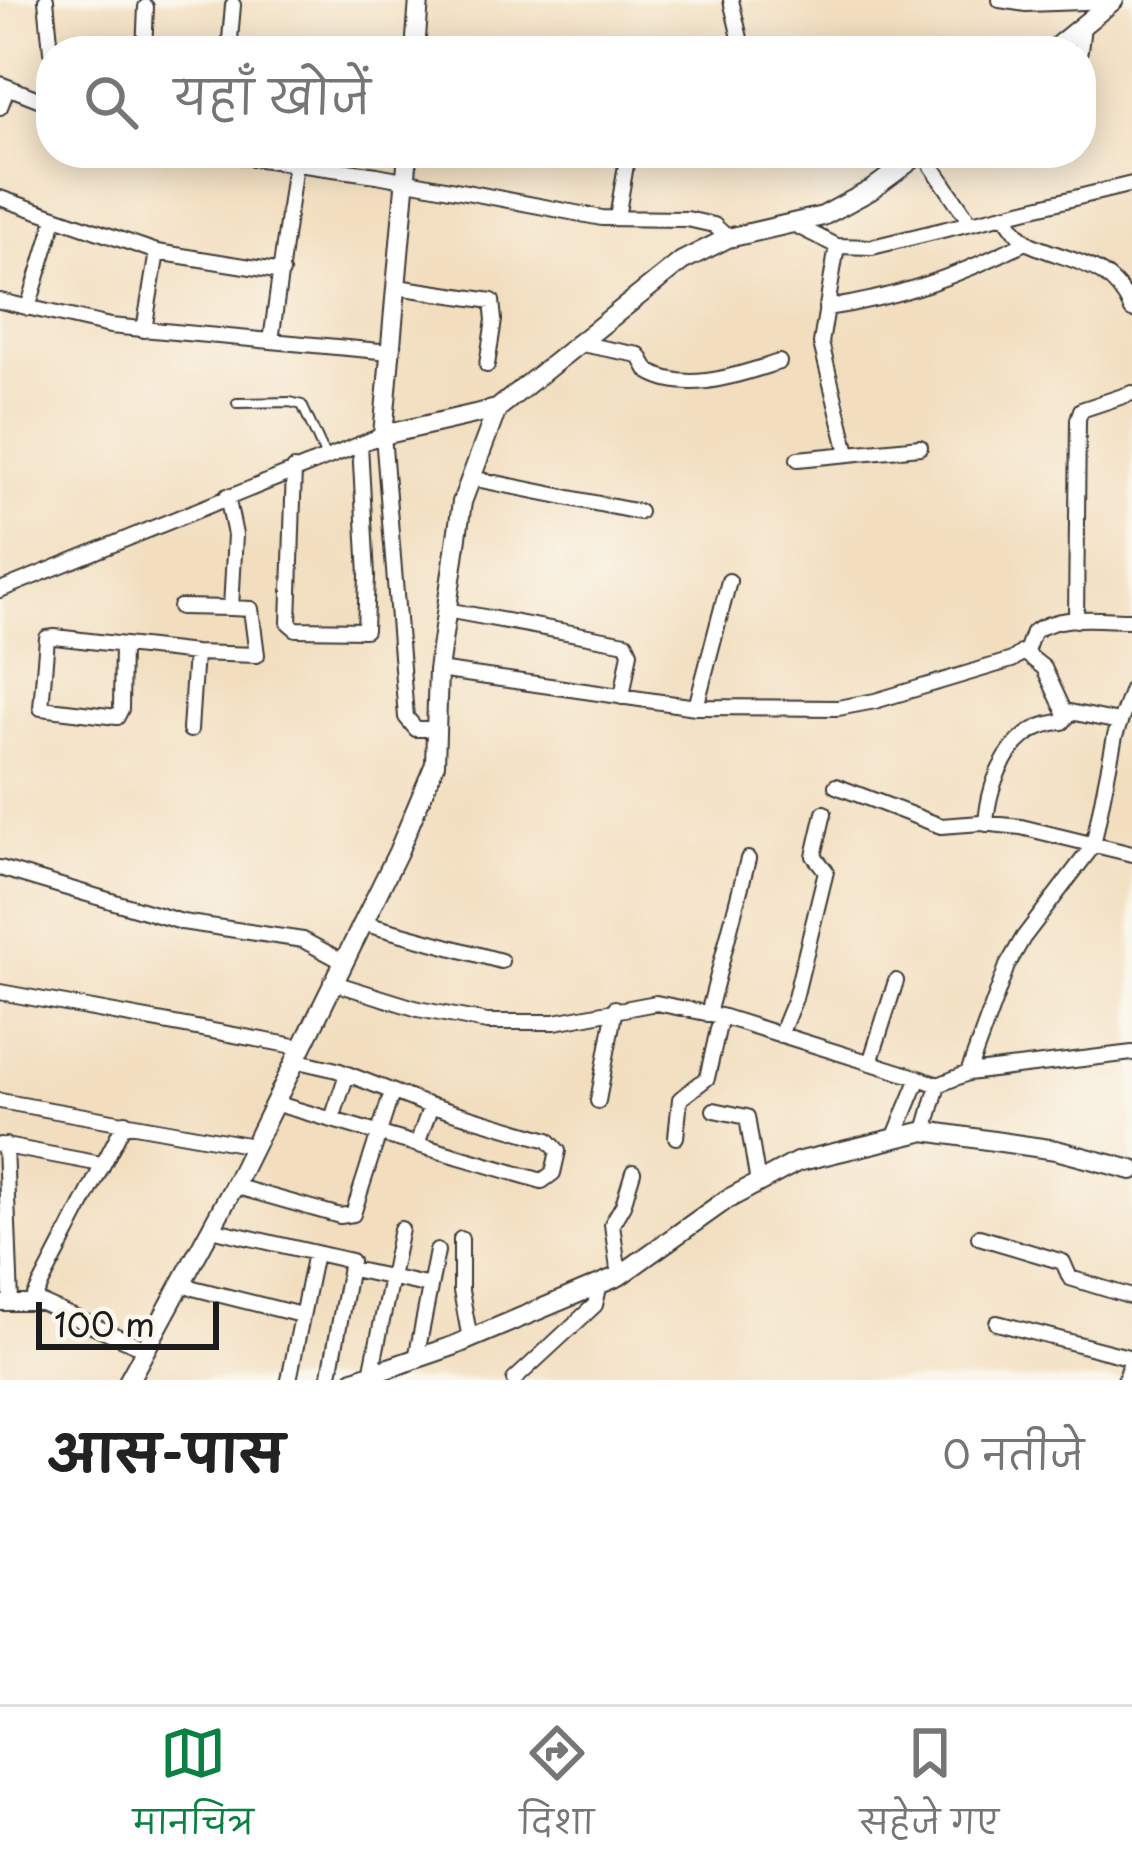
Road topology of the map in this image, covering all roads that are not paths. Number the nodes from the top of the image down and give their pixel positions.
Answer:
1 (46, 0) edge
2 (419, 0) edge
3 (731, 0) edge
4 (1000, 0) edge
5 (1113, 1) edge
6 (232, 5) dead end
7 (146, 7) dead end
8 (1083, 26) junction
9 (50, 36) edge
10 (145, 36) edge
11 (230, 36) edge
12 (416, 36) edge
13 (739, 36) edge
14 (1071, 36) edge
15 (1082, 36) edge
16 (4, 86) edge
17 (36, 98) edge
18 (0, 107) edge
19 (295, 168) edge
20 (322, 168) edge
21 (407, 168) edge
22 (625, 168) edge
23 (901, 168) edge
24 (932, 168) edge
25 (406, 181) junction
26 (1132, 184) edge
27 (0, 197) edge
28 (1004, 215) junction
29 (617, 218) junction
30 (55, 219) junction
31 (970, 222) junction
32 (795, 225) junction
33 (728, 238) junction
34 (1025, 242) junction
35 (837, 246) junction
36 (158, 252) junction
37 (282, 272) junction
38 (397, 287) junction
39 (0, 301) edge
40 (28, 308) junction
41 (826, 308) junction
42 (1132, 310) edge
43 (144, 330) junction
44 (271, 341) junction
45 (576, 343) junction
46 (391, 352) junction
47 (779, 362) dead end
48 (487, 365) dead end
49 (1132, 393) edge
50 (237, 404) dead end
51 (497, 409) junction
52 (382, 435) junction
53 (360, 444) junction
54 (920, 447) dead end
55 (848, 453) junction
56 (326, 457) junction
57 (798, 459) dead end
58 (295, 469) junction
59 (471, 478) junction
60 (227, 496) junction
61 (640, 512) dead end
62 (729, 581) dead end
63 (0, 590) edge
64 (180, 607) dead end
65 (231, 608) junction
66 (446, 610) junction
67 (1076, 620) junction
68 (1132, 620) edge
69 (122, 645) junction
70 (1024, 652) junction
71 (195, 653) junction
72 (438, 670) junction
73 (1132, 689) edge
74 (622, 697) junction
75 (696, 707) junction
76 (1066, 711) junction
77 (1119, 722) junction
78 (426, 729) junction
79 (190, 730) dead end
80 (836, 786) dead end
81 (824, 813) dead end
82 (986, 824) junction
83 (1093, 846) junction
84 (1132, 854) edge
85 (748, 860) dead end
86 (0, 868) edge
87 (362, 923) junction
88 (332, 955) junction
89 (501, 961) dead end
90 (896, 981) dead end
91 (331, 982) junction
92 (0, 992) edge
93 (615, 1008) junction
94 (714, 1015) junction
95 (781, 1035) junction
96 (1132, 1053) edge
97 (297, 1054) junction
98 (870, 1063) junction
99 (968, 1073) junction
100 (346, 1074) junction
101 (920, 1078) junction
102 (938, 1085) junction
103 (392, 1091) junction
104 (0, 1101) edge
105 (598, 1101) dead end
106 (274, 1102) junction
107 (431, 1106) junction
108 (714, 1110) dead end
109 (332, 1119) junction
110 (124, 1123) junction
111 (925, 1131) junction
112 (380, 1132) junction
113 (896, 1136) junction
114 (676, 1137) dead end
115 (418, 1144) junction
116 (2, 1145) edge
117 (253, 1146) junction
118 (101, 1164) junction
119 (1132, 1171) edge
120 (633, 1172) dead end
121 (758, 1183) junction
122 (234, 1186) junction
123 (211, 1228) junction
124 (401, 1229) dead end
125 (979, 1238) dead end
126 (460, 1239) dead end
127 (437, 1251) dead end
128 (315, 1252) junction
129 (352, 1269) junction
130 (619, 1276) junction
131 (391, 1279) junction
132 (600, 1284) junction
133 (181, 1285) junction
134 (430, 1286) junction
135 (1132, 1297) edge
136 (32, 1302) junction
137 (6, 1303) edge
138 (301, 1315) junction
139 (997, 1323) dead end
140 (470, 1339) junction
141 (146, 1349) junction
142 (1132, 1358) edge
143 (416, 1359) junction
144 (363, 1377) edge
145 (129, 1380) edge
146 (289, 1380) edge
147 (329, 1380) edge
148 (514, 1380) edge
149 (1125, 1380) edge

1 - 9 street
2 - 12 street
3 - 13 street
4 - 5 street
5 - 8 street
6 - 11 street
7 - 10 street
8 - 14 street
8 - 15 street
16 - 17 street
16 - 18 street
19 - 37 street
20 - 25 street
21 - 25 street
22 - 29 street
23 - 32 street
24 - 31 street
25 - 29 street
25 - 38 street
26 - 28 street
27 - 30 street
28 - 31 street
28 - 34 street
29 - 33 street
30 - 36 street
30 - 40 street
31 - 35 street
32 - 33 street
32 - 35 street
33 - 45 street
34 - 41 street
34 - 42 street
35 - 41 street
36 - 37 street
36 - 43 street
37 - 44 street
38 - 46 street
38 - 48 street
39 - 40 street
40 - 43 street
41 - 55 street
43 - 44 street
44 - 46 street
45 - 47 street
45 - 51 street
46 - 52 street
49 - 67 street
50 - 56 lane
51 - 52 street
51 - 59 street
52 - 53 street
52 - 78 street
53 - 56 street
53 - 58 street
54 - 55 street
55 - 57 street
56 - 58 street
58 - 60 street
59 - 61 street
59 - 66 street
60 - 63 street
60 - 65 street
62 - 75 street
64 - 65 street
65 - 71 street
66 - 72 street
66 - 74 street
67 - 68 street
67 - 70 street
69 - 69 street
69 - 71 street
70 - 75 street
70 - 76 street
71 - 79 street
72 - 74 street
72 - 78 street
73 - 77 street
74 - 75 street
76 - 77 street
76 - 82 street
77 - 83 street
78 - 87 street
80 - 82 street
81 - 95 street
82 - 83 street
83 - 84 street
83 - 99 street
85 - 94 street
86 - 88 street
87 - 88 street
87 - 89 street
88 - 91 street
90 - 98 street
91 - 93 street
91 - 97 street
92 - 97 street
93 - 94 street
93 - 105 street
94 - 95 street
94 - 114 street
95 - 98 street
96 - 99 street
97 - 100 street
97 - 106 street
98 - 101 street
99 - 102 street
100 - 103 street
100 - 109 street
101 - 102 street
101 - 113 street
102 - 111 street
103 - 107 street
103 - 112 street
104 - 110 street
106 - 109 street
106 - 117 street
107 - 115 street
107 - 115 street
108 - 121 street
109 - 112 street
110 - 117 street
110 - 118 street
111 - 113 street
111 - 119 street
112 - 115 street
112 - 122 street
113 - 121 street
116 - 118 street
116 - 137 street
117 - 122 street
118 - 136 street
120 - 130 street
121 - 130 street
122 - 123 street
123 - 128 street
123 - 133 street
124 - 131 street
125 - 135 street
126 - 140 street
127 - 134 street
128 - 129 street
128 - 138 street
129 - 131 street
129 - 147 street
130 - 132 street
131 - 134 street
131 - 144 street
132 - 140 street
132 - 148 street
133 - 138 street
133 - 141 street
134 - 143 street
136 - 137 street
136 - 141 street
138 - 146 street
139 - 142 street
140 - 143 street
141 - 145 street
142 - 149 street
143 - 144 street

